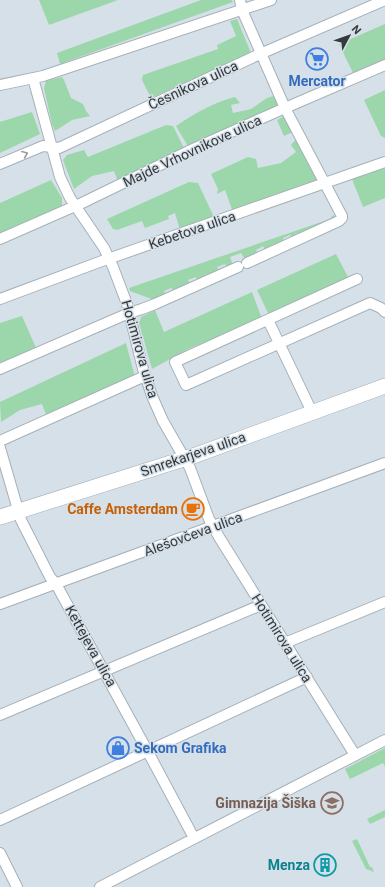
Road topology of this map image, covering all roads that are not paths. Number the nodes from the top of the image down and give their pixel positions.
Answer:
1 (271, 0) edge
2 (385, 0) edge
3 (241, 5) edge
4 (260, 54) junction
5 (385, 65) edge
6 (33, 78) junction
7 (0, 85) edge
8 (285, 108) junction
9 (51, 147) junction
10 (385, 162) edge
11 (0, 164) edge
12 (325, 182) junction
13 (75, 206) junction
14 (0, 239) edge
15 (110, 259) junction
16 (358, 278) dead end
17 (0, 299) edge
18 (385, 312) edge
19 (129, 313) junction
20 (268, 320) junction
21 (279, 343) junction
22 (0, 369) edge
23 (145, 376) junction
24 (385, 386) edge
25 (312, 412) junction
26 (0, 441) edge
27 (0, 448) edge
28 (185, 458) junction
29 (385, 462) edge
30 (19, 511) junction
31 (0, 517) edge
32 (213, 526) junction
33 (56, 584) junction
34 (385, 602) edge
35 (0, 604) edge
36 (262, 605) junction
37 (285, 643) junction
38 (104, 671) junction
39 (307, 677) junction
40 (0, 715) edge
41 (385, 740) edge
42 (148, 752) junction
43 (355, 755) junction
44 (0, 820) edge
45 (194, 838) junction
46 (0, 853) edge
47 (17, 887) edge
48 (100, 887) edge

1 - 3 street
2 - 4 street, Česnikova ulica
3 - 4 street
3 - 6 street
4 - 8 street
4 - 9 street, Česnikova ulica
5 - 8 street, Majde Vrhovnikove ulica
6 - 7 street
6 - 9 street, Hotimirova ulica
8 - 12 street
8 - 13 street, Majde Vrhovnikove ulica
11 -> 9 street, Česnikova ulica
9 - 13 street, Hotimirova ulica
10 - 12 street, Kebetova ulica
12 - 15 street, Kebetova ulica
12 - 19 street
13 - 14 street, Majde Vrhovnikove ulica
13 - 15 street, Hotimirova ulica
15 - 17 street, Kebetova ulica
15 - 19 street, Hotimirova ulica
16 - 20 street
18 - 21 street
19 - 22 street
19 - 23 street, Hotimirova ulica
20 - 21 street
20 - 21 street
21 - 25 street
23 - 26 street
23 - 28 street, Hotimirova ulica
24 - 25 street, Smrekarjeva ulica
25 - 28 street, Smrekarjeva ulica
27 - 30 street, Kettejeva ulica
28 - 30 street, Smrekarjeva ulica
28 - 32 street, Hotimirova ulica
29 - 32 street, Alešovčeva ulica
30 - 31 street, Smrekarjeva ulica
30 - 33 street, Kettejeva ulica
32 - 33 street, Alešovčeva ulica
32 - 36 street, Hotimirova ulica
33 - 35 street, Alešovčeva ulica
33 - 38 street, Kettejeva ulica
34 - 37 street
36 - 37 street, Hotimirova ulica
36 - 38 street
37 - 39 street, Hotimirova ulica
38 - 40 street
38 - 42 street, Kettejeva ulica
39 - 42 street
39 - 43 street, Hotimirova ulica
41 - 43 street
42 - 44 street
42 - 45 street, Kettejeva ulica
43 - 45 street
45 - 48 street
46 - 47 street

